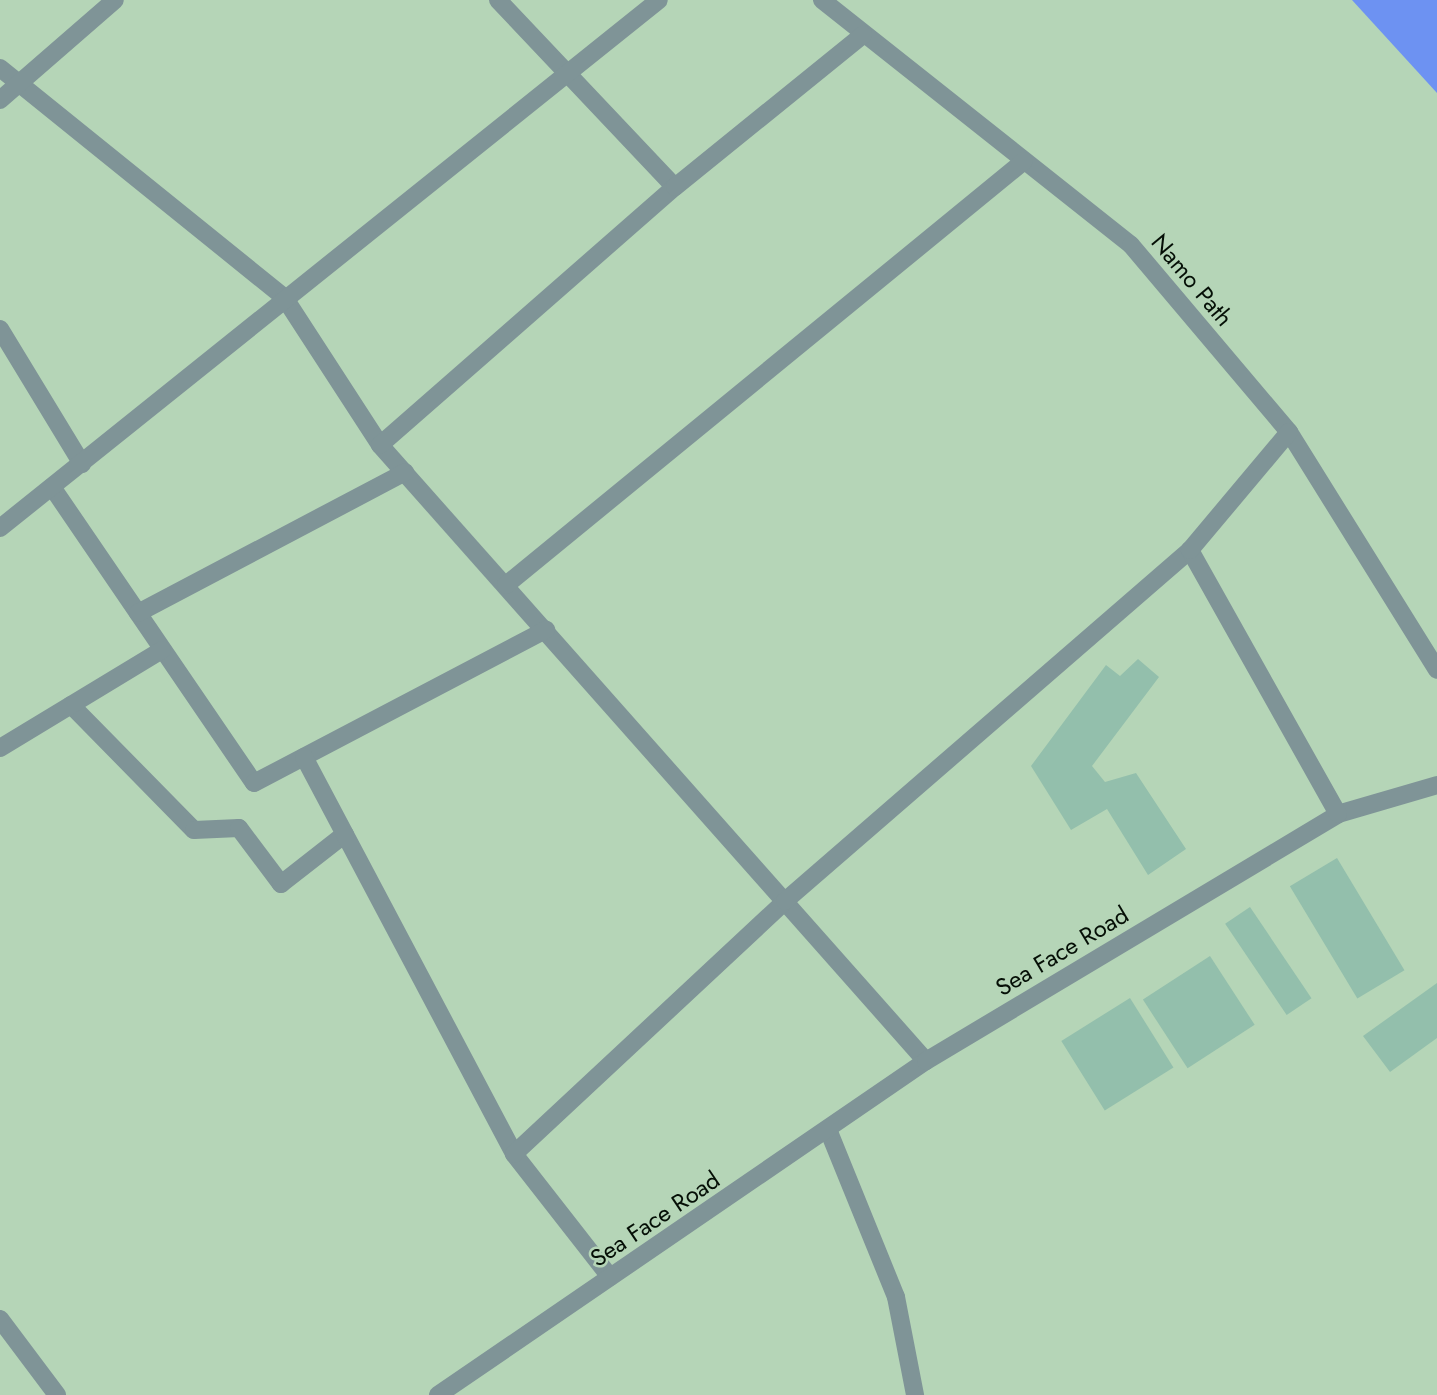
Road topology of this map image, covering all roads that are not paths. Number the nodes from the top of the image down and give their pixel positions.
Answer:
1 (115, 0) edge
2 (498, 0) edge
3 (659, 0) edge
4 (822, 0) edge
5 (863, 35) junction
6 (0, 68) edge
7 (567, 74) junction
8 (17, 85) junction
9 (0, 100) edge
10 (1024, 161) junction
11 (675, 187) junction
12 (284, 297) junction
13 (0, 329) edge
14 (1289, 432) junction
15 (380, 445) junction
16 (82, 464) junction
17 (405, 472) junction
18 (52, 488) junction
19 (0, 528) edge
20 (1190, 550) junction
21 (506, 585) junction
22 (138, 613) junction
23 (546, 630) junction
24 (162, 650) junction
25 (1437, 670) edge
26 (71, 705) junction
27 (0, 748) edge
28 (304, 757) junction
29 (1437, 785) edge
30 (1338, 814) junction
31 (345, 834) junction
32 (785, 901) junction
33 (926, 1061) junction
34 (829, 1132) junction
35 (514, 1154) junction
36 (610, 1277) junction
37 (0, 1318) edge
38 (57, 1395) edge
39 (438, 1395) edge
40 (915, 1395) edge

1 - 8 street
2 - 7 street
3 - 7 street
4 - 5 street, Namo Path
5 - 10 street, Namo Path
5 - 11 street
6 - 8 street
7 - 11 street
7 - 12 street
8 - 9 street
8 - 12 street
10 - 14 street, Namo Path
10 - 21 street
11 - 15 street
12 - 15 street
12 - 16 street
13 - 16 street
14 - 20 street
14 - 25 street, Namo Path
15 - 17 street
16 - 18 street
17 - 21 street
17 - 22 street
18 - 19 street
18 - 22 street
20 - 30 street
20 - 32 street
21 - 23 street
22 - 24 street
23 - 28 street
23 - 32 street
24 - 26 street
24 - 28 street
26 - 27 street
26 - 31 street
28 - 31 street
29 - 30 street, Sea Face Road
30 - 33 street, Sea Face Road
31 - 35 street
32 - 33 street
32 - 35 street
33 - 34 street, Sea Face Road
34 - 36 street, Sea Face Road
34 - 40 street
35 - 36 street
36 - 39 street, Sea Face Road
37 - 38 street

